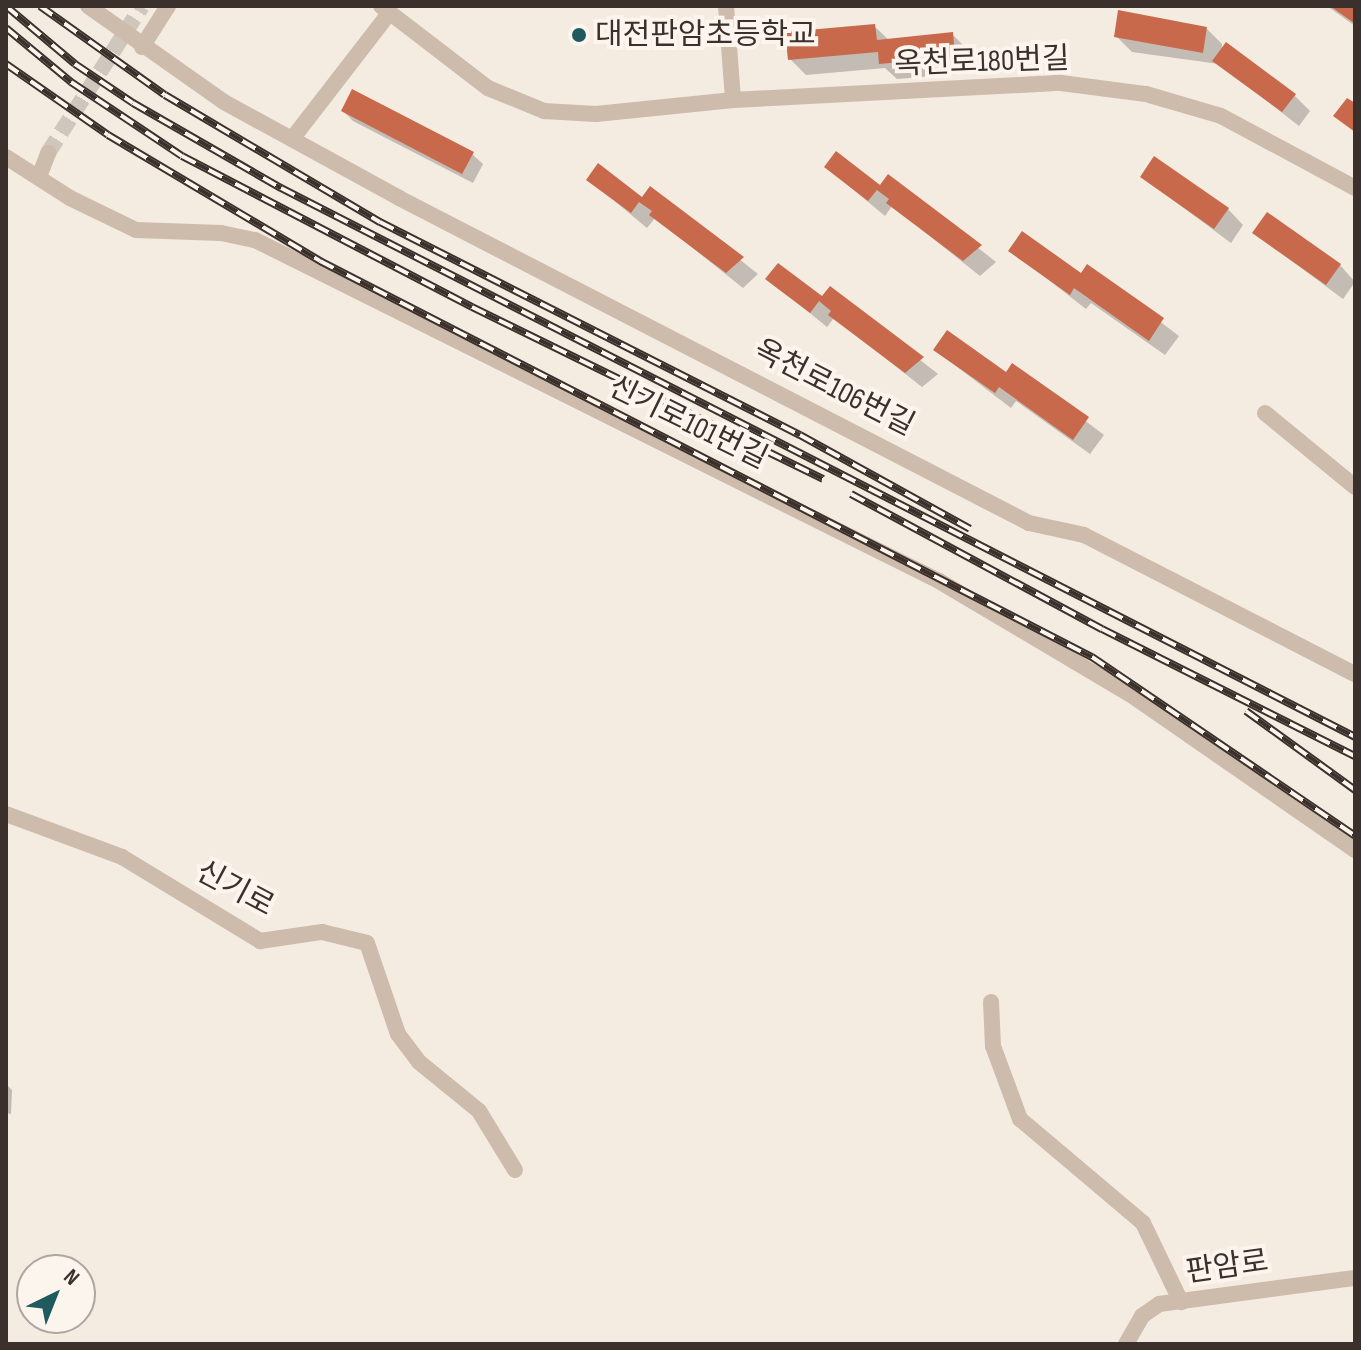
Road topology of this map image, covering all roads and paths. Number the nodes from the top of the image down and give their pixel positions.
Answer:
1 (88, 6) edge
2 (116, 6) edge
3 (168, 6) edge
4 (726, 6) edge
5 (386, 9) edge
6 (106, 22) junction
7 (142, 47) junction
8 (733, 100) junction
9 (292, 139) junction
10 (48, 153) tunnel mouth
11 (6, 157) edge
12 (39, 177) junction
13 (1355, 188) edge
14 (1265, 413) dead end
15 (1355, 487) edge
16 (1355, 674) edge
17 (6, 814) edge
18 (1313, 818) junction
19 (1355, 837) edge
20 (1355, 850) edge
21 (991, 1002) dead end
22 (515, 1170) dead end
23 (1355, 1278) edge
24 (1181, 1302) junction
25 (1126, 1344) edge

1 - 6 street, 옥천로106번길
2 - 6 street
3 - 7 street
4 - 8 street
5 - 8 street, 옥천로180번길
5 - 9 street
6 - 7 street, 옥천로106번길
7 - 9 street, 옥천로106번길
8 - 13 street, 옥천로180번길
9 - 16 street, 옥천로106번길
10 - 12 street
11 - 12 street, 신기로101번길
12 - 18 street, 신기로101번길
14 - 15 street
17 - 22 street, 신기로
18 - 19 street
18 - 20 street
21 - 24 street
23 - 24 street, 판암로
24 - 25 street, 판암로

